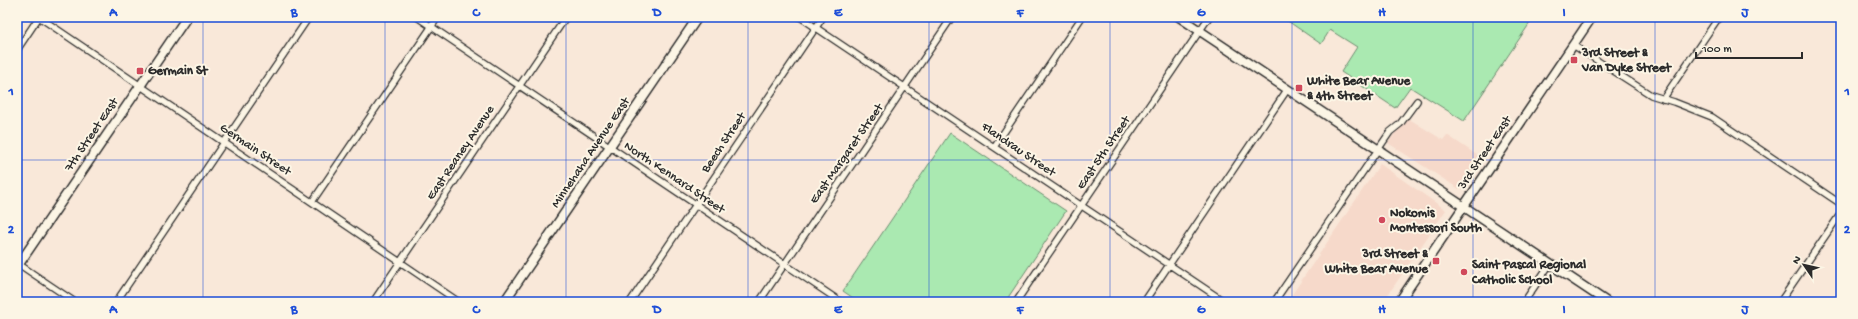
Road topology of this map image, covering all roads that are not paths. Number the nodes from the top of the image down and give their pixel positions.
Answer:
1 (39, 17) edge
2 (187, 17) edge
3 (309, 17) edge
4 (417, 17) edge
5 (438, 17) edge
6 (566, 17) edge
7 (698, 17) edge
8 (800, 17) edge
9 (823, 17) edge
10 (952, 17) edge
11 (1082, 17) edge
12 (1179, 17) edge
13 (1209, 17) edge
14 (1592, 17) edge
15 (1718, 17) edge
16 (431, 27) junction
17 (816, 28) junction
18 (1200, 31) junction
19 (1573, 45) junction
20 (17, 50) edge
21 (140, 86) junction
22 (519, 87) junction
23 (906, 88) junction
24 (1287, 90) junction
25 (1663, 99) junction
26 (1417, 101) dead end
27 (224, 143) junction
28 (994, 147) junction
29 (609, 148) junction
30 (1378, 150) junction
31 (312, 202) junction
32 (1841, 204) edge
33 (696, 205) junction
34 (1081, 206) junction
35 (1463, 206) junction
36 (1841, 213) edge
37 (400, 262) junction
38 (784, 264) junction
39 (1550, 264) junction
40 (18, 265) edge
41 (1169, 265) junction
42 (75, 302) edge
43 (116, 302) edge
44 (373, 302) edge
45 (458, 302) edge
46 (504, 302) edge
47 (630, 302) edge
48 (759, 302) edge
49 (841, 302) edge
50 (1016, 302) edge
51 (1144, 302) edge
52 (1225, 302) edge
53 (1274, 302) edge
54 (1399, 302) edge
55 (1524, 302) edge
56 (1607, 302) edge
57 (1780, 302) edge

1 - 20 street
1 - 21 street, Germain Street
2 - 21 main road, 7th Street East
3 - 27 street
4 - 16 street, North Kennard Street
5 - 16 street
6 - 22 street, East Reaney Avenue
7 - 29 main road, Minnehaha Avenue East
8 - 17 street, Flandrau Street
9 - 17 street, Beech Street
10 - 23 street, East Margaret Street
11 - 28 street
12 - 18 main road
13 - 18 street, East 5th Street
14 - 19 main road, 3rd Street East
15 - 25 street
16 - 22 street, North Kennard Street
16 - 31 street
17 - 23 street, Flandrau Street
17 - 33 street, Beech Street
18 - 24 main road
18 - 34 street, East 5th Street
19 - 25 street
19 - 35 main road, 3rd Street East
21 - 27 street, Germain Street
21 - 40 main road, 7th Street East
22 - 29 street, North Kennard Street
22 - 37 street, East Reaney Avenue
23 - 28 street, Flandrau Street
23 - 38 street, East Margaret Street
24 - 30 main road
24 - 41 street
25 - 32 street
26 - 30 street
27 - 31 street, Germain Street
27 - 43 street
28 - 34 street, Flandrau Street
29 - 33 street, North Kennard Street
29 - 46 main road, Minnehaha Avenue East
30 - 35 main road
30 - 53 street
31 - 37 street, Germain Street
33 - 38 street, North Kennard Street
33 - 47 street, Beech Street
34 - 41 street, Flandrau Street
34 - 50 street, East 5th Street
35 - 39 main road
35 - 54 main road, 3rd Street East
36 - 57 street
37 - 44 street, East Reaney Avenue
37 - 45 street, Germain Street
38 - 48 street, East Margaret Street
38 - 49 street, North Kennard Street
39 - 55 street
39 - 56 main road
40 - 42 street
41 - 51 street
41 - 52 street, Flandrau Street

